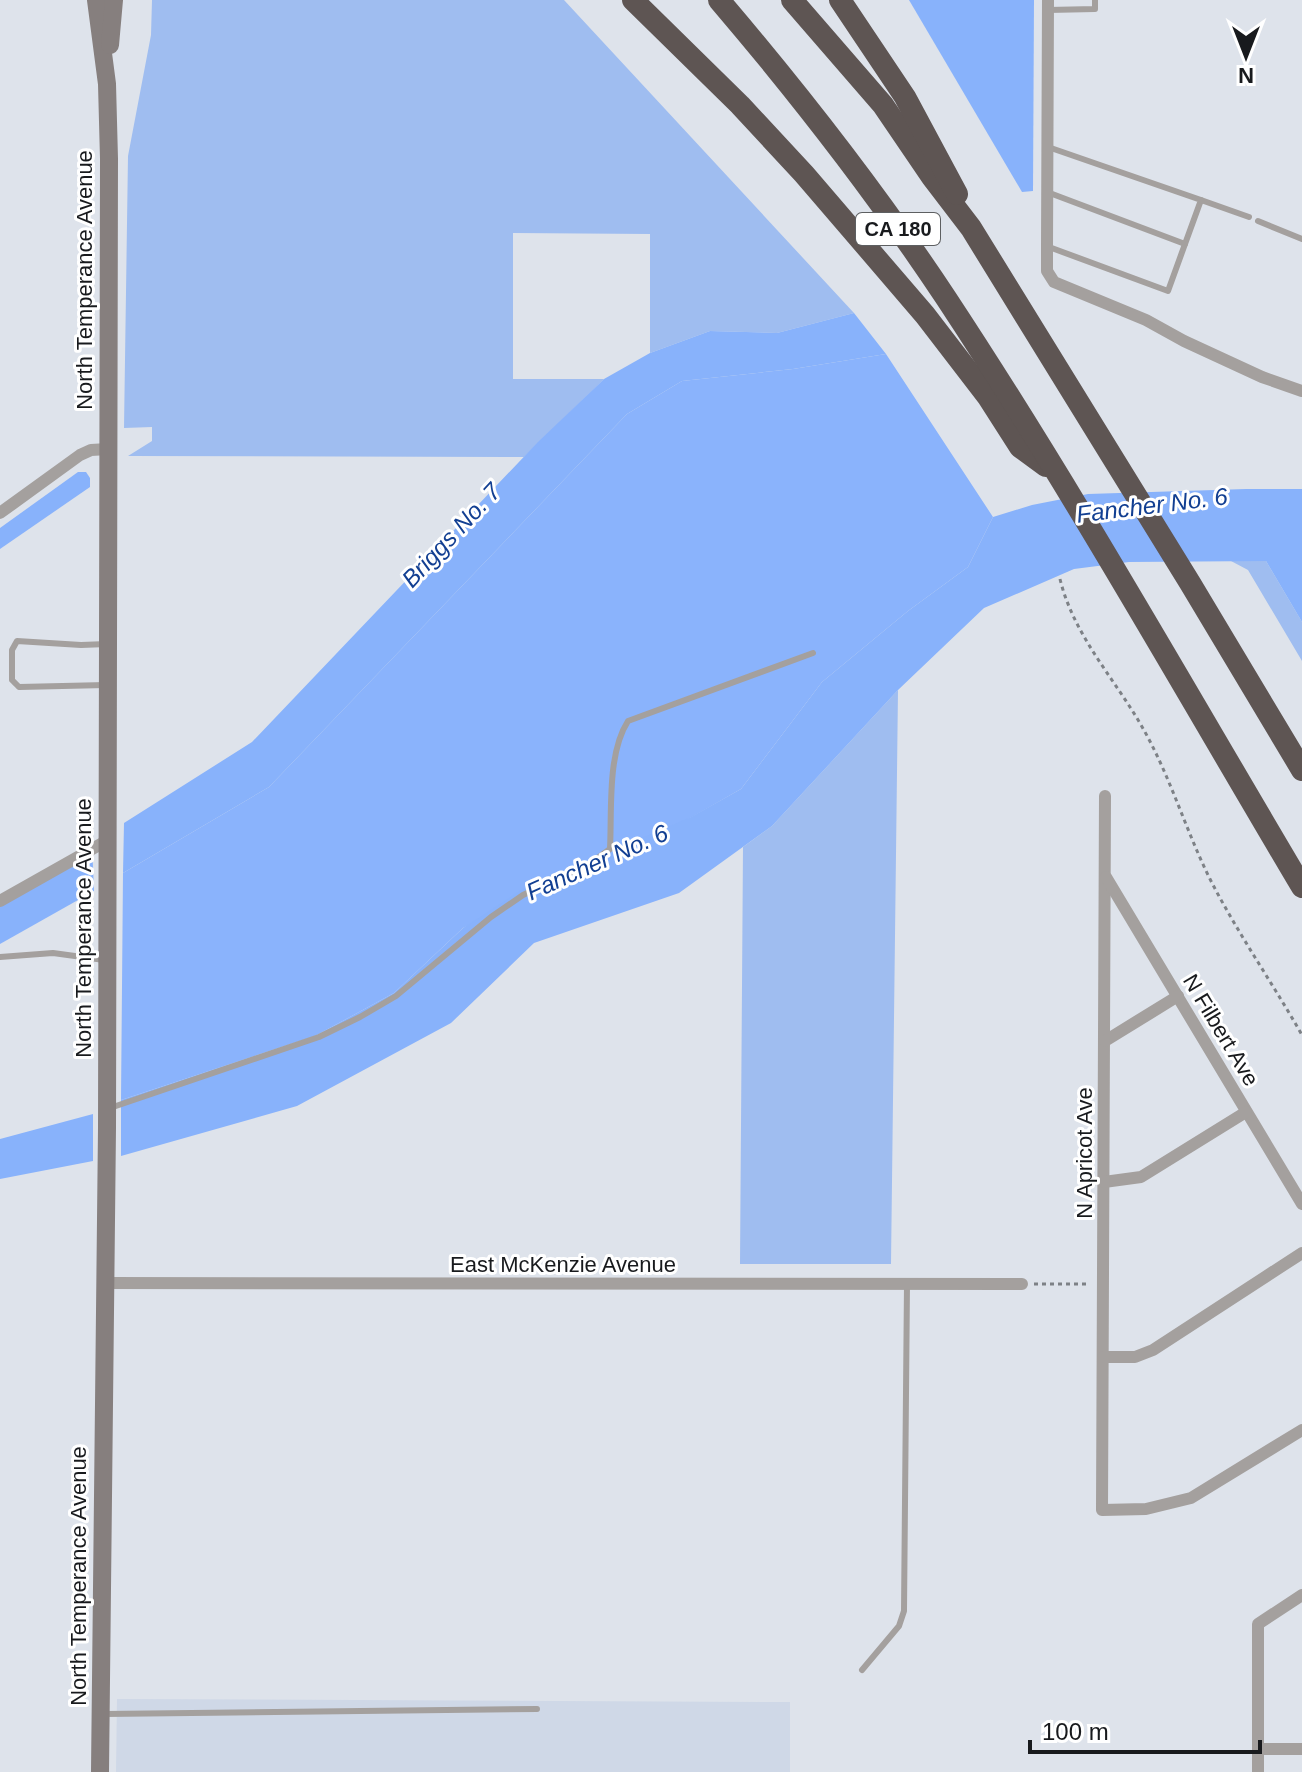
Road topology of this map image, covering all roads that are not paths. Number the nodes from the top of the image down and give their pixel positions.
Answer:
1 (96, 0) edge
2 (114, 0) edge
3 (633, 0) edge
4 (719, 0) edge
5 (792, 0) edge
6 (840, 0) edge
7 (1095, 0) edge
8 (1048, 5) edge
9 (107, 84) junction
10 (1047, 147) junction
11 (1047, 192) junction
12 (1201, 200) junction
13 (1249, 217) dead end
14 (1258, 221) dead end
15 (971, 228) junction
16 (1302, 239) edge
17 (1185, 244) junction
18 (1047, 246) junction
19 (1302, 391) edge
20 (108, 449) junction
21 (1057, 474) junction
22 (0, 513) edge
23 (107, 644) junction
24 (813, 653) dead end
25 (107, 685) junction
26 (1302, 770) edge
27 (1105, 796) dead end
28 (108, 840) junction
29 (1106, 877) junction
30 (1302, 887) edge
31 (0, 901) edge
32 (0, 957) edge
33 (107, 960) junction
34 (1178, 996) junction
35 (1105, 1041) junction
36 (107, 1109) junction
37 (1246, 1112) junction
38 (1104, 1182) junction
39 (1302, 1204) edge
40 (1302, 1253) edge
41 (104, 1283) junction
42 (907, 1284) junction
43 (1022, 1284) road end
44 (1103, 1357) junction
45 (1302, 1430) edge
46 (1302, 1595) edge
47 (862, 1670) dead end
48 (537, 1709) dead end
49 (101, 1714) junction
50 (1258, 1749) junction
51 (1302, 1749) edge
52 (100, 1772) edge
53 (1258, 1772) edge

1 - 9 main road, North Temperance Avenue
2 - 9 main road, North Temperance Avenue
3 - 21 highway
4 - 21 highway, CA 180
5 - 15 highway, CA 180
6 - 15 highway
7 - 8 lane
8 - 10 street
9 - 20 main road, North Temperance Avenue
10 - 11 street
10 - 12 lane
11 - 17 lane
11 - 18 street
12 - 13 lane
12 - 17 lane
14 - 16 lane
15 - 26 highway, CA 180
17 - 18 lane
18 - 19 street
20 - 22 street
20 - 23 main road, North Temperance Avenue
21 - 30 highway, CA 180
23 - 25 main road, North Temperance Avenue
23 - 25 lane
24 - 36 lane
25 - 28 main road, North Temperance Avenue
27 - 29 street, N Apricot Ave
28 - 31 street
28 - 33 main road, North Temperance Avenue
29 - 34 street, N Filbert Ave
29 - 35 street, N Apricot Ave
32 - 33 lane
33 - 36 main road, North Temperance Avenue
34 - 35 street
34 - 37 street, N Filbert Ave
35 - 38 street, N Apricot Ave
36 - 41 main road, North Temperance Avenue
37 - 38 street
37 - 39 street, N Filbert Ave
38 - 44 street, N Apricot Ave
40 - 44 street
41 - 42 street, East McKenzie Avenue
41 - 49 main road, North Temperance Avenue
42 - 43 street, East McKenzie Avenue
42 - 47 lane
44 - 45 street, N Apricot Ave
46 - 50 street
48 - 49 lane
49 - 52 main road, North Temperance Avenue
50 - 51 street
50 - 53 street

